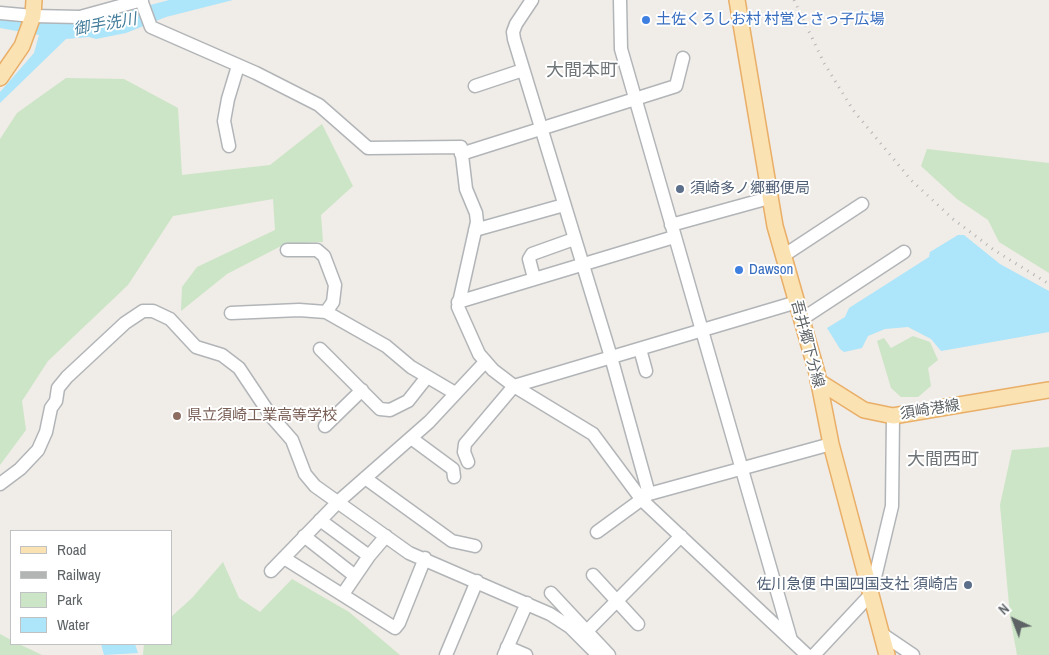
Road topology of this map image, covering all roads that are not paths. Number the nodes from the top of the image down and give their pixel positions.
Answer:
1 (34, 0) edge
2 (532, 0) edge
3 (620, 0) edge
4 (737, 0) edge
5 (143, 2) edge
6 (0, 13) edge
7 (30, 25) junction
8 (683, 58) dead end
9 (238, 66) junction
10 (523, 70) junction
11 (0, 78) edge
12 (475, 86) dead end
13 (636, 100) junction
14 (542, 129) junction
15 (229, 146) dead end
16 (461, 154) junction
17 (769, 198) junction
18 (862, 204) dead end
19 (564, 206) junction
20 (475, 230) junction
21 (673, 231) junction
22 (574, 239) junction
23 (287, 250) dead end
24 (904, 252) dead end
25 (783, 256) junction
26 (582, 264) junction
27 (534, 278) junction
28 (458, 302) junction
29 (797, 302) junction
30 (326, 312) junction
31 (231, 313) dead end
32 (802, 319) junction
33 (702, 331) junction
34 (320, 349) dead end
35 (640, 349) junction
36 (611, 357) junction
37 (486, 362) junction
38 (646, 371) dead end
39 (427, 377) junction
40 (818, 382) junction
41 (514, 386) junction
42 (362, 390) junction
43 (1049, 390) edge
44 (455, 393) junction
45 (893, 416) junction
46 (325, 426) dead end
47 (411, 438) junction
48 (831, 444) junction
49 (468, 462) dead end
50 (741, 469) junction
51 (454, 477) dead end
52 (365, 478) junction
53 (0, 484) edge
54 (646, 497) junction
55 (339, 502) junction
56 (320, 520) junction
57 (596, 532) dead end
58 (304, 536) junction
59 (386, 536) junction
60 (681, 536) junction
61 (475, 546) dead end
62 (369, 556) junction
63 (284, 558) junction
64 (425, 558) junction
65 (271, 570) dead end
66 (592, 575) dead end
67 (355, 576) junction
68 (477, 580) junction
69 (551, 593) dead end
70 (343, 594) junction
71 (871, 594) junction
72 (617, 602) junction
73 (527, 603) junction
74 (638, 624) dead end
75 (587, 630) junction
76 (882, 634) junction
77 (791, 640) junction
78 (506, 651) edge
79 (446, 655) edge
80 (526, 655) edge
81 (600, 655) edge
82 (807, 655) edge
83 (814, 655) edge
84 (887, 655) edge
85 (914, 655) edge

1 - 7 main road
2 - 10 street
3 - 13 street
4 - 17 main road, 吾井郷下分線
5 - 7 street
5 - 9 street
6 - 7 street
7 - 11 main road
8 - 13 street
9 - 15 street
9 - 16 street
10 - 12 street
10 - 14 street
13 - 14 street
13 - 21 street
14 - 16 street
14 - 19 street
16 - 20 street
17 - 21 street
17 - 25 main road, 吾井郷下分線
18 - 25 street
19 - 20 street
19 - 22 street
20 - 28 street
21 - 26 street
21 - 33 street
22 - 26 street
22 - 27 street
23 - 30 street
24 - 32 street
25 - 29 main road, 吾井郷下分線
26 - 27 street
26 - 36 street
27 - 28 street
28 - 37 street
29 - 32 main road, 吾井郷下分線
29 - 33 street
30 - 31 street
30 - 39 street
32 - 40 main road, 吾井郷下分線
33 - 35 street
33 - 50 street
34 - 42 street
35 - 36 street
35 - 38 street
36 - 41 street
36 - 54 street
37 - 41 street
37 - 44 street
39 - 42 street
39 - 44 street
40 - 45 main road, 須崎港線
40 - 48 main road, 吾井郷下分線
41 - 49 street
41 - 54 street
42 - 46 street
43 - 45 main road, 須崎港線
44 - 47 street
45 - 71 street
47 - 51 street
47 - 52 street
48 - 50 street
48 - 71 main road, 吾井郷下分線
50 - 54 street
50 - 77 street
52 - 55 street
52 - 61 street
53 - 55 street
54 - 57 street
54 - 60 street
55 - 56 street
55 - 59 street
56 - 58 street
56 - 62 street
58 - 63 street
58 - 67 street
59 - 62 street
59 - 64 street
60 - 72 street
60 - 77 street
62 - 67 street
63 - 65 street
63 - 70 street
64 - 68 street
64 - 70 street
66 - 72 street
67 - 70 street
68 - 73 street
68 - 79 street
69 - 75 street
71 - 76 main road, 吾井郷下分線
71 - 83 street
72 - 74 street
72 - 75 street
73 - 78 street
73 - 81 street
75 - 81 street
76 - 84 main road, 吾井郷下分線
76 - 85 street
77 - 82 street
78 - 80 street

